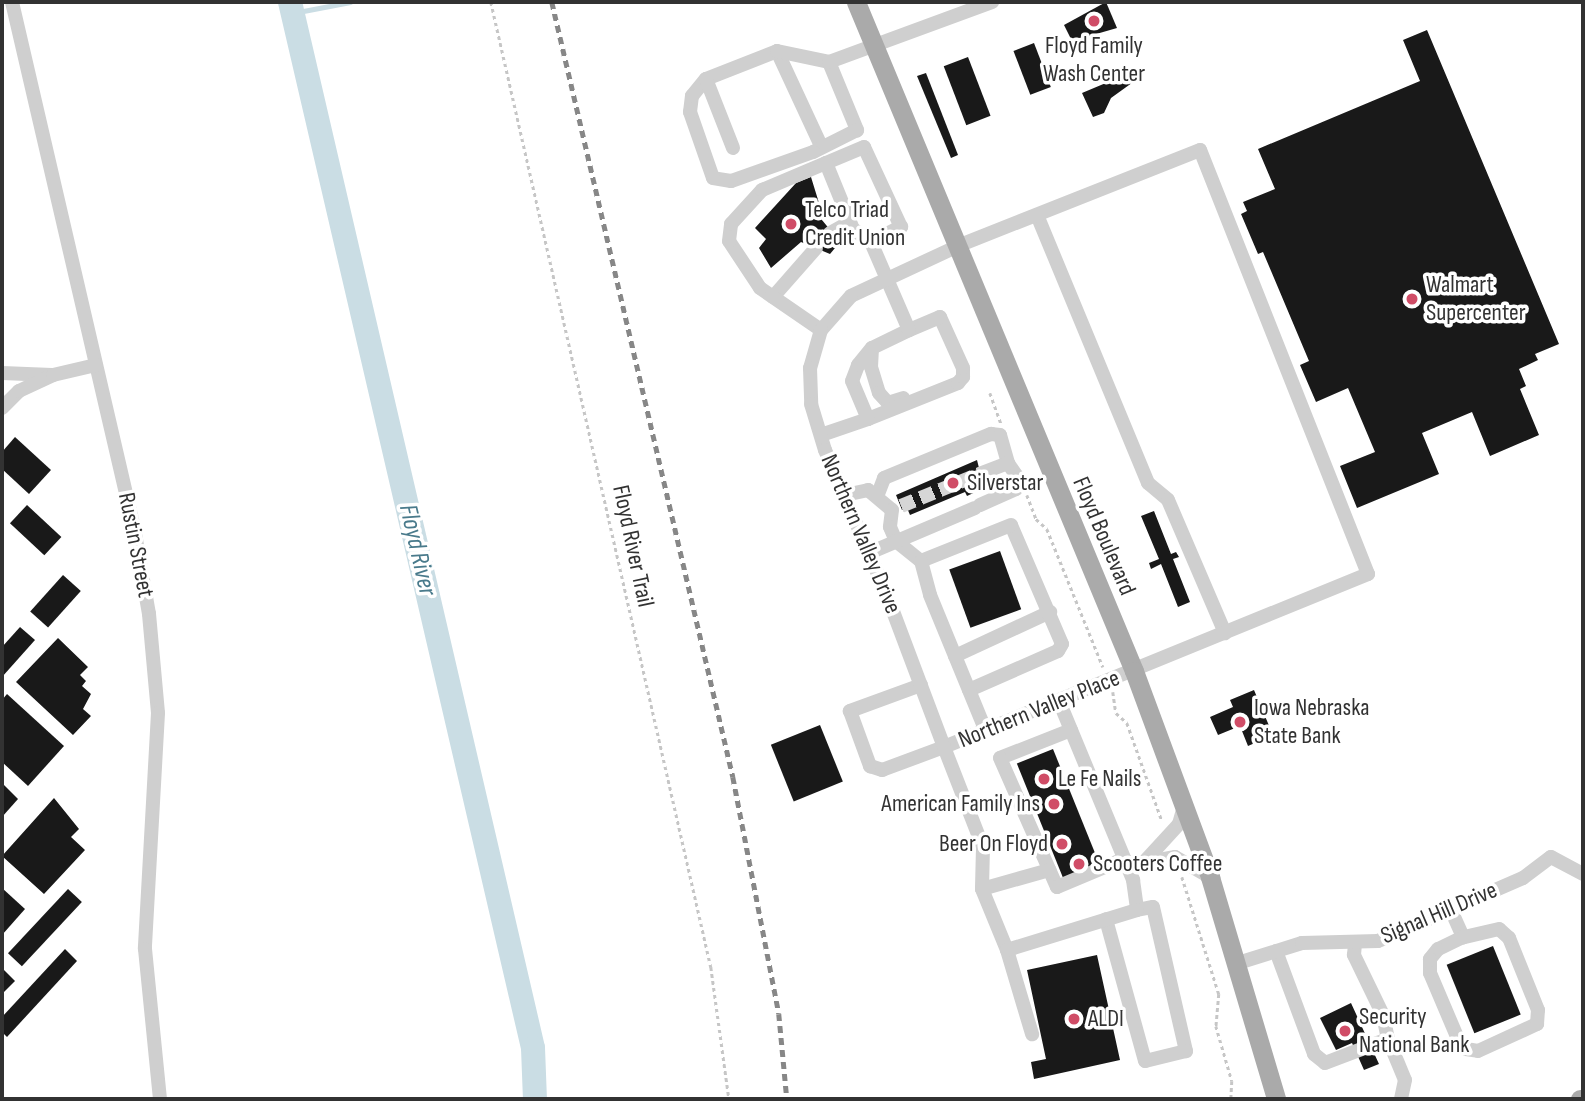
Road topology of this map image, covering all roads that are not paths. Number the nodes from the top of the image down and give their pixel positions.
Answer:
1 (12, 2) edge
2 (856, 2) edge
3 (992, 2) edge
4 (876, 48) junction
5 (777, 51) junction
6 (829, 62) junction
7 (706, 79) junction
8 (857, 130) junction
9 (821, 146) junction
10 (864, 147) junction
11 (733, 148) dead end
12 (826, 163) junction
13 (1037, 215) junction
14 (850, 222) junction
15 (830, 233) dead end
16 (871, 242) junction
17 (958, 246) junction
18 (816, 248) dead end
19 (887, 279) junction
20 (773, 297) junction
21 (821, 330) junction
22 (909, 330) junction
23 (872, 348) junction
24 (96, 366) junction
25 (963, 368) junction
26 (2, 373) edge
27 (53, 375) junction
28 (2, 408) edge
29 (868, 419) junction
30 (821, 435) junction
31 (1008, 463) junction
32 (982, 472) tunnel mouth
33 (878, 494) junction
34 (845, 495) junction
35 (896, 541) junction
36 (869, 553) junction
37 (920, 561) junction
38 (1050, 612) junction
39 (1225, 633) junction
40 (955, 656) junction
41 (1134, 671) junction
42 (921, 685) junction
43 (969, 690) junction
44 (1059, 701) junction
45 (985, 729) junction
46 (1071, 730) junction
47 (944, 747) junction
48 (1184, 806) junction
49 (1131, 863) junction
50 (1049, 870) junction
51 (1583, 874) edge
52 (1210, 877) junction
53 (982, 889) junction
54 (1138, 910) junction
55 (1451, 910) junction
56 (1107, 919) junction
57 (1463, 937) junction
58 (1355, 943) junction
59 (1007, 950) junction
60 (1276, 951) junction
61 (1238, 963) junction
62 (1032, 1034) dead end
63 (1388, 1039) junction
64 (160, 1099) edge
65 (1276, 1099) edge
66 (1401, 1099) edge

1 - 24 street, Rustin Street
2 - 4 main road, Floyd Boulevard
3 - 4 street
4 - 6 street
4 - 17 main road, Floyd Boulevard
5 - 6 street
5 - 7 street
5 - 9 street
6 - 8 street
7 - 9 street
7 - 11 street
8 - 9 street
8 - 10 street
10 - 12 street
10 - 16 street
12 - 14 street
12 - 20 street
13 - 17 street, Northern Valley Drive
13 - 39 street
13 - 39 street, Northern Valley Drive
14 - 15 street
14 - 16 street
16 - 19 street
17 - 19 street, Northern Valley Drive
17 - 41 main road, Floyd Boulevard
18 - 20 street
19 - 21 street, Northern Valley Drive
19 - 22 street
20 - 21 street
21 - 30 street, Northern Valley Drive
22 - 23 street
22 - 25 street
23 - 25 street
23 - 29 street
24 - 27 street
24 - 64 street, Rustin Street
25 - 29 street
26 - 27 street
27 - 28 street
29 - 30 street
30 - 34 street, Northern Valley Drive
31 - 32 street
31 - 33 street
31 - 35 street
33 - 34 street
33 - 35 street
34 - 36 street, Northern Valley Drive
35 - 36 street
35 - 37 street
36 - 42 street, Northern Valley Drive
37 - 38 street
37 - 40 street
38 - 40 street
38 - 43 street
39 - 41 street, Northern Valley Place
40 - 43 street
41 - 44 street, Northern Valley Place
41 - 48 main road, Floyd Boulevard
42 - 47 street, Northern Valley Drive
42 - 47 street, Northern Valley Place
43 - 45 street
44 - 45 street, Northern Valley Place
44 - 46 street
45 - 47 street, Northern Valley Place
46 - 49 street
46 - 50 street
47 - 53 street, Northern Valley Drive
48 - 49 street
48 - 52 main road, Floyd Boulevard
49 - 50 street
49 - 52 street
49 - 54 street
50 - 53 street
51 - 55 street, Signal Hill Drive
52 - 61 main road, Floyd Boulevard
53 - 59 street
54 - 56 street
54 - 56 street
55 - 57 street
55 - 58 street, Signal Hill Drive
56 - 59 street
57 - 57 street
58 - 60 street, Signal Hill Drive
58 - 63 street
59 - 62 street
60 - 61 street, Signal Hill Drive
60 - 63 street
61 - 65 main road, Floyd Boulevard
63 - 66 street

